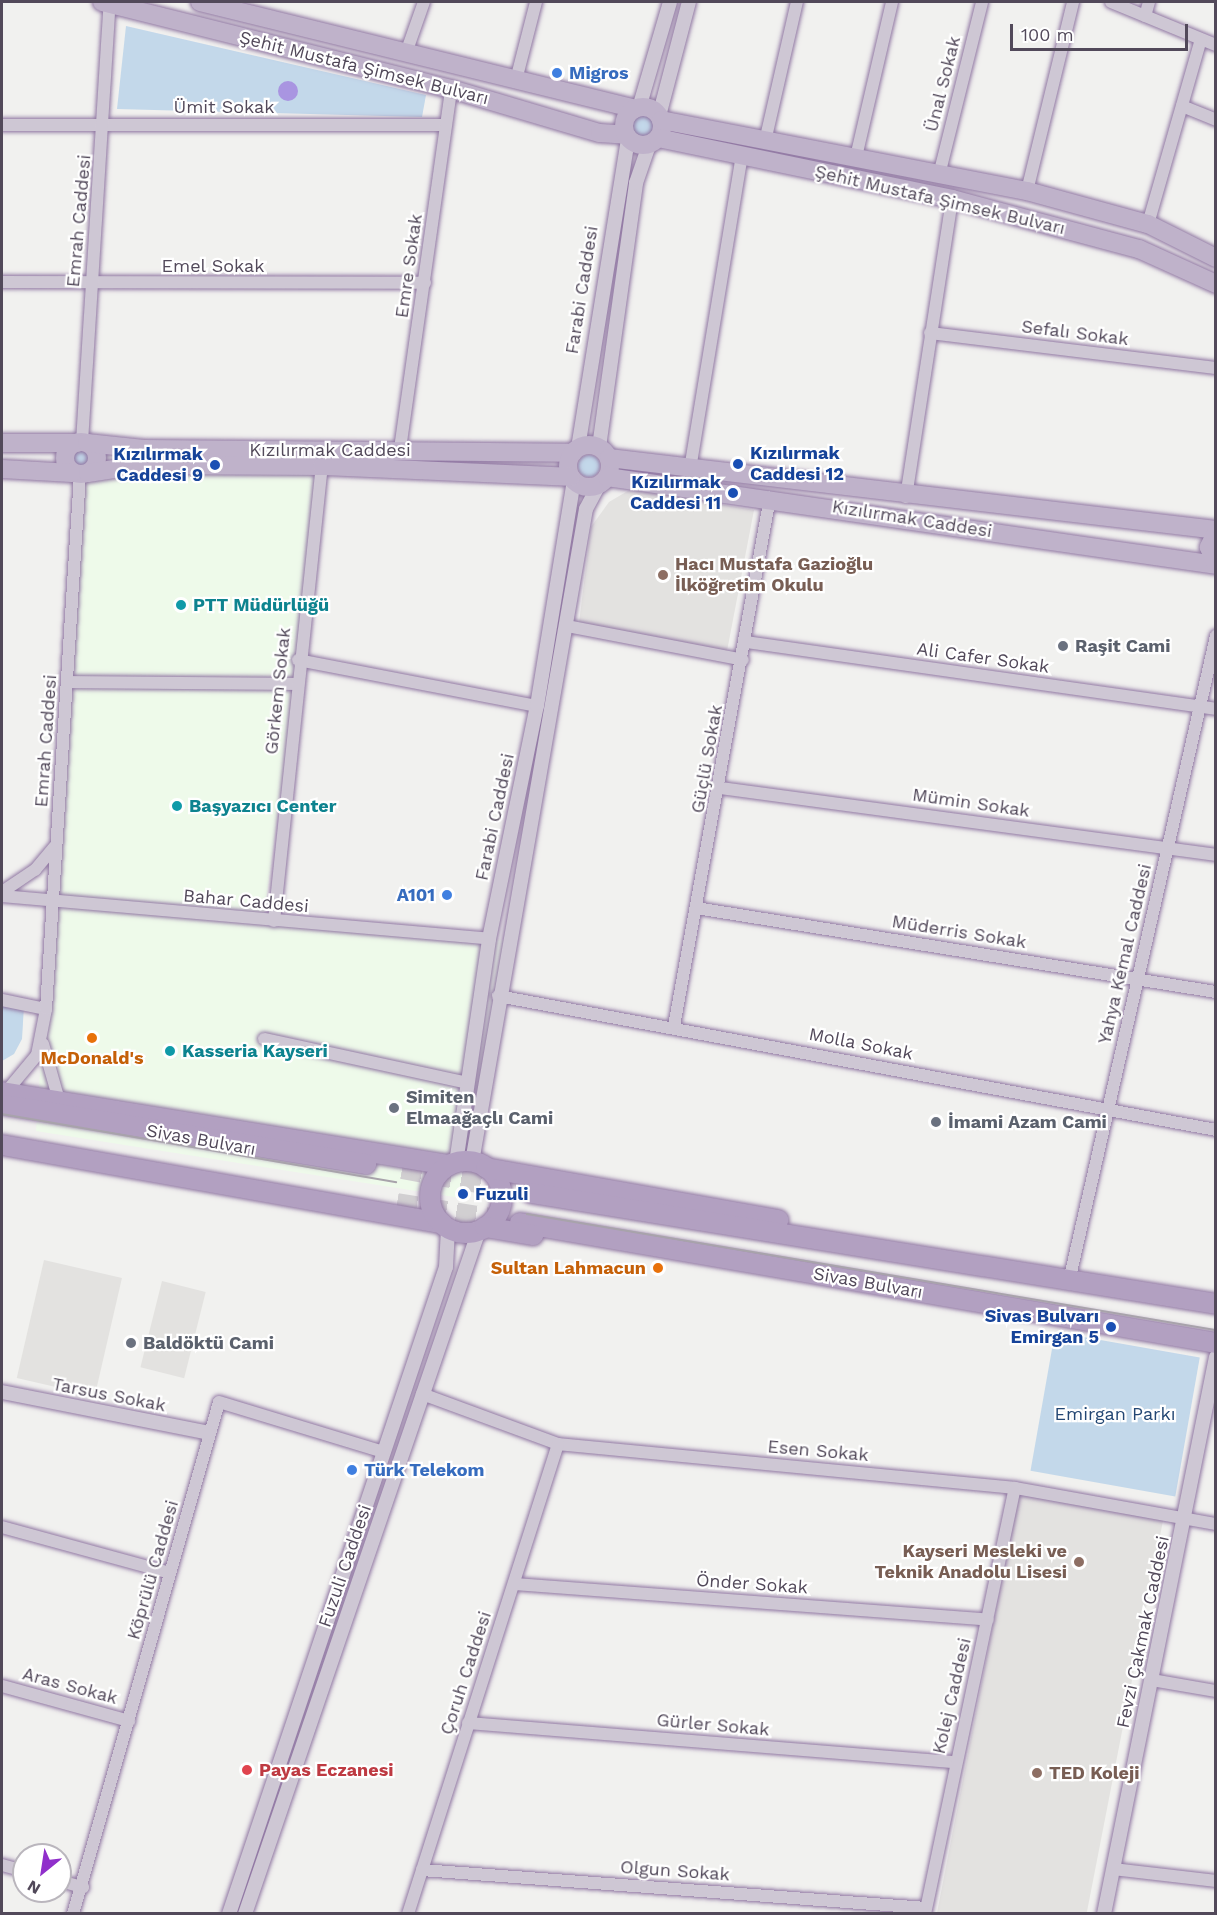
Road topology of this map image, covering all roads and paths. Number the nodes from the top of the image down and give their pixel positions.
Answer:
1 (106, 2) edge
2 (200, 2) edge
3 (424, 2) edge
4 (536, 2) edge
5 (670, 2) edge
6 (689, 2) edge
7 (797, 2) edge
8 (892, 2) edge
9 (982, 2) edge
10 (1073, 2) edge
11 (1115, 2) edge
12 (1149, 2) edge
13 (227, 4) edge
14 (1145, 16) junction
15 (1201, 39) junction
16 (1215, 45) edge
17 (406, 53) junction
18 (516, 80) junction
19 (452, 88) junction
20 (1182, 106) junction
21 (637, 108) junction
22 (660, 118) junction
23 (1215, 120) edge
24 (2, 125) edge
25 (105, 125) junction
26 (446, 125) junction
27 (627, 136) junction
28 (766, 137) junction
29 (653, 141) junction
30 (742, 155) junction
31 (856, 156) junction
32 (939, 175) junction
33 (1027, 191) junction
34 (952, 199) junction
35 (1148, 224) junction
36 (1215, 258) edge
37 (2, 282) edge
38 (425, 283) junction
39 (91, 284) junction
40 (1215, 284) edge
41 (930, 333) junction
42 (1215, 368) edge
43 (2, 443) edge
44 (82, 443) junction
45 (400, 449) junction
46 (575, 450) junction
47 (604, 452) junction
48 (322, 466) junction
49 (2, 469) edge
50 (690, 469) junction
51 (80, 474) junction
52 (573, 478) junction
53 (603, 481) junction
54 (906, 497) junction
55 (770, 498) junction
56 (1215, 531) edge
57 (1215, 565) edge
58 (567, 626) junction
59 (1215, 636) edge
60 (746, 642) junction
61 (298, 660) junction
62 (743, 660) junction
63 (68, 682) junction
64 (297, 684) junction
65 (537, 706) junction
66 (1201, 707) junction
67 (1215, 709) edge
68 (722, 788) junction
69 (56, 845) junction
70 (1168, 848) junction
71 (1215, 855) edge
72 (2, 894) edge
73 (52, 903) junction
74 (696, 908) junction
75 (274, 921) junction
76 (489, 939) junction
77 (1138, 980) junction
78 (1215, 992) edge
79 (498, 996) junction
80 (2, 1000) edge
81 (46, 1009) junction
82 (674, 1026) junction
83 (43, 1037) junction
84 (264, 1039) dead end
85 (467, 1083) junction
86 (3, 1096) edge
87 (59, 1100) junction
88 (1106, 1111) junction
89 (1215, 1130) edge
90 (2, 1131) edge
91 (2, 1145) edge
92 (466, 1165) junction
93 (402, 1169) tunnel mouth
94 (531, 1193) tunnel mouth
95 (397, 1203) tunnel mouth
96 (520, 1223) tunnel mouth
97 (445, 1226) junction
98 (482, 1229) junction
99 (1069, 1281) junction
100 (1215, 1304) edge
101 (1004, 1307) junction
102 (1215, 1343) edge
103 (1215, 1357) edge
104 (2, 1392) edge
105 (422, 1394) junction
106 (209, 1433) junction
107 (558, 1444) junction
108 (384, 1452) junction
109 (1015, 1488) junction
110 (1185, 1518) junction
111 (1215, 1524) edge
112 (2, 1527) edge
113 (170, 1573) junction
114 (514, 1584) junction
115 (988, 1620) junction
116 (1152, 1680) junction
117 (2, 1686) edge
118 (1215, 1691) edge
119 (129, 1721) junction
120 (468, 1723) junction
121 (955, 1762) junction
122 (1113, 1869) junction
123 (422, 1870) junction
124 (1215, 1881) edge
125 (72, 1884) edge
126 (83, 1887) junction
127 (925, 1911) edge
128 (73, 1914) edge
129 (229, 1914) edge
130 (245, 1914) edge
131 (408, 1914) edge
132 (1104, 1914) edge

1 - 19 main road, Şehit Mustafa Şimsek Bulvarı
1 - 25 street, Emrah Caddesi
2 - 13 main road, Şehit Mustafa Şimsek Bulvarı
3 - 17 street
4 - 18 street
5 - 21 street
6 - 22 street
7 - 28 street
8 - 31 street
9 - 32 street, Ünal Sokak
10 - 33 street
11 - 14 street
12 - 14 street
13 - 17 main road, Şehit Mustafa Şimsek Bulvarı
14 - 15 street
15 - 16 street
15 - 20 street
17 - 18 main road, Şehit Mustafa Şimsek Bulvarı
18 - 21 main road, Şehit Mustafa Şimsek Bulvarı
19 - 26 street, Emre Sokak
19 - 27 main road, Şehit Mustafa Şimsek Bulvarı
20 - 23 street
20 - 35 street
21 - 22 main road, Şehit Mustafa Şimsek Bulvarı
21 - 27 main road
22 - 28 main road, Şehit Mustafa Şimsek Bulvarı
22 - 29 main road
24 - 25 street, Ümit Sokak
25 - 26 street, Ümit Sokak
25 - 39 street, Emrah Caddesi
26 - 38 street, Emre Sokak
27 - 29 main road, Şehit Mustafa Şimsek Bulvarı
27 - 46 street, Farabi Caddesi
28 - 31 main road, Şehit Mustafa Şimsek Bulvarı
29 - 30 main road, Şehit Mustafa Şimsek Bulvarı
29 - 47 street, Farabi Caddesi
30 - 34 main road, Şehit Mustafa Şimsek Bulvarı
30 - 50 street
31 - 32 main road, Şehit Mustafa Şimsek Bulvarı
32 - 33 main road, Şehit Mustafa Şimsek Bulvarı
33 - 35 main road, Şehit Mustafa Şimsek Bulvarı
34 - 40 main road, Şehit Mustafa Şimsek Bulvarı
34 - 41 street
35 - 36 main road, Şehit Mustafa Şimsek Bulvarı
37 - 39 street, Emel Sokak
38 - 39 street, Emel Sokak
38 - 45 street, Emre Sokak
39 - 44 street, Emrah Caddesi
41 - 42 street, Sefalı Sokak
41 - 54 street
43 - 44 main road, Kızılırmak Caddesi
44 - 45 main road, Kızılırmak Caddesi
44 - 51 main road
44 - 51 main road
45 - 46 main road, Kızılırmak Caddesi
46 - 47 main road, Kızılırmak Caddesi
46 - 52 main road
47 - 50 main road, Kızılırmak Caddesi
47 - 53 main road
48 - 51 main road, Kızılırmak Caddesi
48 - 52 main road, Kızılırmak Caddesi
48 - 61 street, Görkem Sokak
49 - 51 main road, Kızılırmak Caddesi
50 - 54 main road, Kızılırmak Caddesi
51 - 63 street, Emrah Caddesi
52 - 53 main road, Kızılırmak Caddesi
52 - 65 street, Farabi Caddesi
53 - 55 main road, Kızılırmak Caddesi
53 - 58 street, Farabi Caddesi
54 - 56 main road, Kızılırmak Caddesi
55 - 57 main road, Kızılırmak Caddesi
55 - 60 street, Güçlü Sokak
56 - 57 main road
58 - 62 street
58 - 79 street, Farabi Caddesi
59 - 66 street, Yahya Kemal Caddesi
60 - 62 street, Güçlü Sokak
60 - 66 street, Ali Cafer Sokak
61 - 64 street, Görkem Sokak
61 - 65 street
62 - 68 street, Güçlü Sokak
63 - 64 street
63 - 69 street, Emrah Caddesi
64 - 75 street, Görkem Sokak
65 - 76 street, Farabi Caddesi
66 - 67 street, Ali Cafer Sokak
66 - 70 street, Yahya Kemal Caddesi
68 - 70 street, Mümin Sokak
68 - 74 street, Güçlü Sokak
69 - 72 street
69 - 73 street, Emrah Caddesi
70 - 71 street, Mümin Sokak
70 - 77 street, Yahya Kemal Caddesi
72 - 73 street, Bahar Caddesi
73 - 75 street, Bahar Caddesi
73 - 81 street, Emrah Caddesi
74 - 77 street, Müderris Sokak
74 - 82 street, Güçlü Sokak
75 - 76 street, Bahar Caddesi
76 - 85 street, Farabi Caddesi
77 - 78 street, Müderris Sokak
77 - 88 street, Yahya Kemal Caddesi
79 - 82 street, Molla Sokak
79 - 92 street, Farabi Caddesi
80 - 81 street
81 - 83 street, Emrah Caddesi
82 - 88 street, Molla Sokak
83 - 86 street
83 - 87 street
84 - 85 street
85 - 92 street, Farabi Caddesi
86 - 87 highway
86 - 93 highway, Sivas Bulvarı
87 - 92 highway
88 - 89 street, Molla Sokak
88 - 99 street, Yahya Kemal Caddesi
90 - 95 highway, Sivas Bulvarı
91 - 97 highway
92 - 97 highway
92 - 98 highway
92 - 99 highway
94 - 99 highway, Sivas Bulvarı
96 - 101 highway, Sivas Bulvarı
97 - 98 highway
97 - 108 street, Fuzuli Caddesi
98 - 101 highway
98 - 105 street, Fuzuli Caddesi
99 - 100 highway, Sivas Bulvarı
101 - 102 highway, Sivas Bulvarı
103 - 110 street, Fevzi Çakmak Caddesi
104 - 106 street, Tarsus Sokak
105 - 107 street, Esen Sokak
105 - 130 street, Fuzuli Caddesi
106 - 108 street, Köprülü Caddesi
106 - 113 street, Köprülü Caddesi
107 - 109 street, Esen Sokak
107 - 114 street, Çoruh Caddesi
108 - 129 street, Fuzuli Caddesi
109 - 110 street, Esen Sokak
109 - 115 street, Kolej Caddesi
110 - 111 street, Esen Sokak
110 - 116 street, Fevzi Çakmak Caddesi
112 - 113 street
113 - 119 street, Köprülü Caddesi
114 - 115 street, Önder Sokak
114 - 120 street, Çoruh Caddesi
115 - 121 street, Kolej Caddesi
116 - 118 street
116 - 122 street, Fevzi Çakmak Caddesi
117 - 119 street, Aras Sokak
119 - 126 street, Köprülü Caddesi
120 - 121 street, Gürler Sokak
120 - 123 street, Çoruh Caddesi
121 - 127 street, Kolej Caddesi
122 - 124 street
122 - 132 street, Fevzi Çakmak Caddesi
123 - 127 street, Olgun Sokak
123 - 131 street, Çoruh Caddesi
125 - 126 street
126 - 128 street, Köprülü Caddesi

